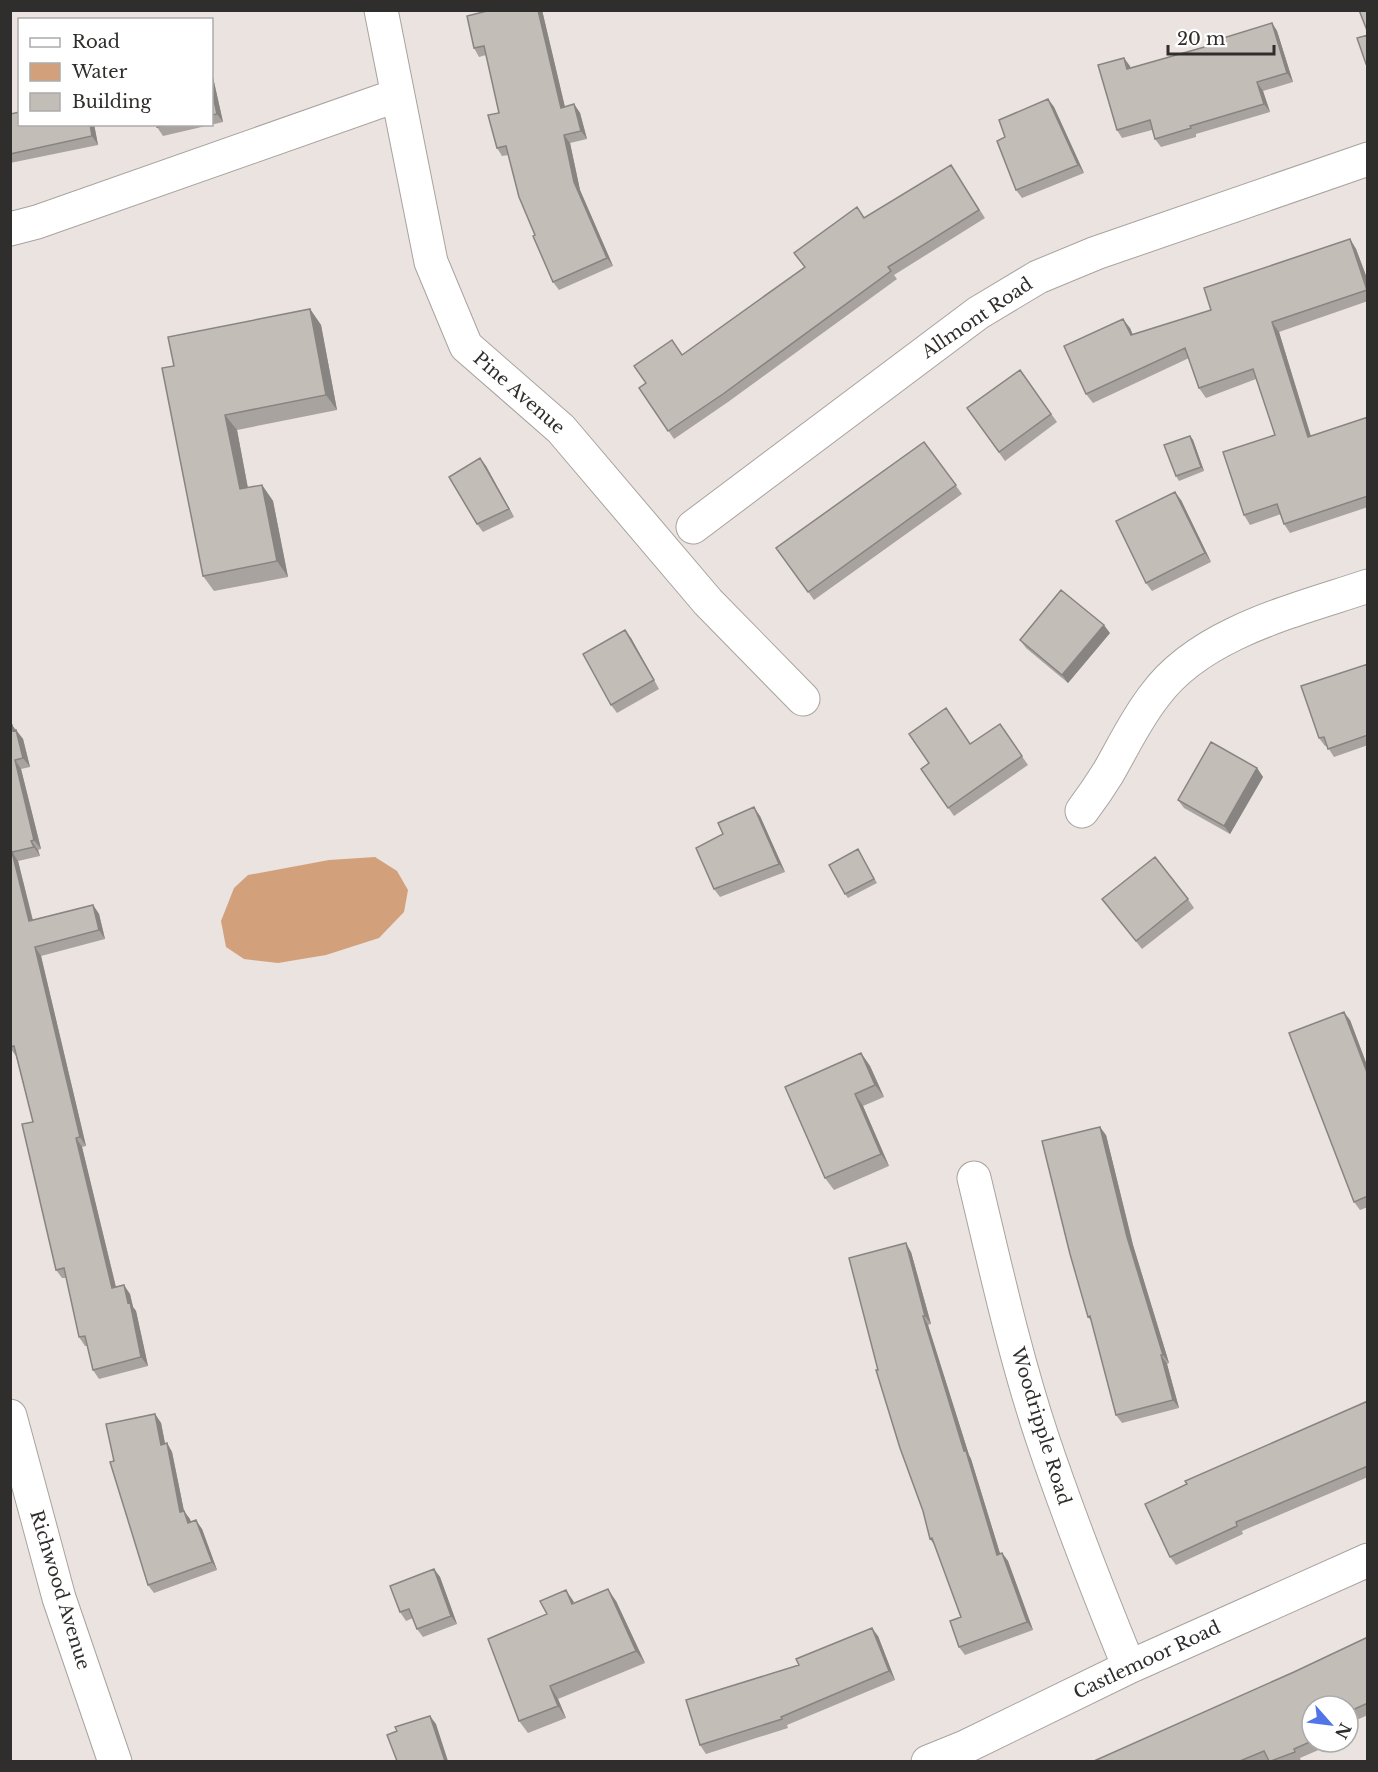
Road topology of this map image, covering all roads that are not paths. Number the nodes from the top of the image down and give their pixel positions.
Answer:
1 (381, 10) edge
2 (398, 95) junction
3 (1368, 159) edge
4 (10, 229) edge
5 (693, 528) dead end
6 (1368, 586) edge
7 (803, 699) dead end
8 (1082, 811) dead end
9 (974, 1178) dead end
10 (12, 1427) edge
11 (1368, 1560) edge
12 (1129, 1667) junction
13 (115, 1761) edge
14 (928, 1761) edge

1 - 2 street, Pine Avenue
2 - 4 street
2 - 7 street, Pine Avenue
3 - 5 street, Allmont Road
6 - 8 street
9 - 12 street, Woodripple Road
10 - 13 street, Richwood Avenue
11 - 12 street, Castlemoor Road
12 - 14 street, Castlemoor Road

